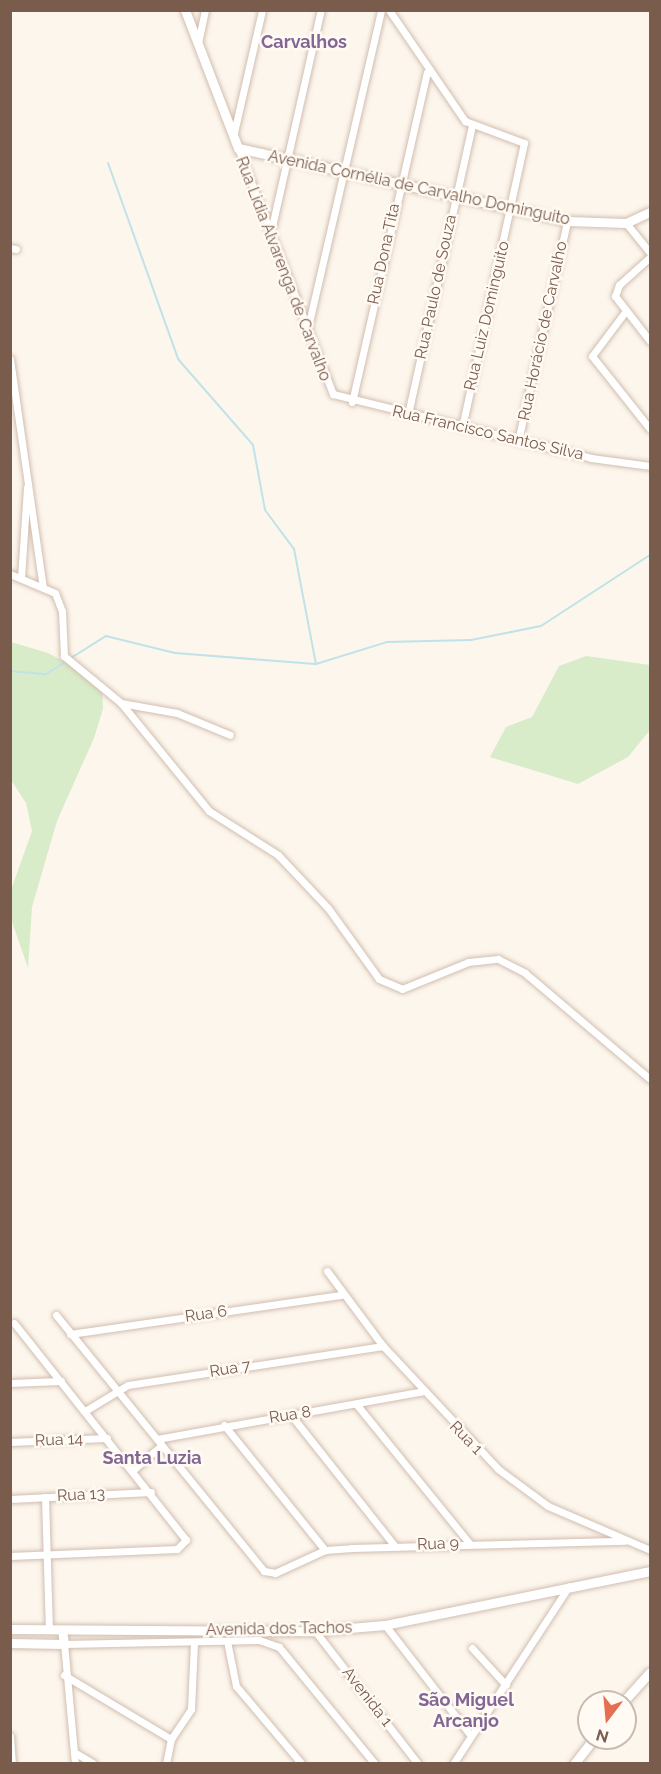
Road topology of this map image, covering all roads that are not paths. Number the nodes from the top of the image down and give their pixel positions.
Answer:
1 (185, 10) edge
2 (205, 10) edge
3 (262, 10) edge
4 (321, 10) edge
5 (381, 10) edge
6 (389, 10) edge
7 (198, 44) junction
8 (427, 72) junction
9 (472, 126) junction
10 (233, 137) junction
11 (238, 148) junction
12 (248, 151) joint
13 (289, 158) junction
14 (342, 172) junction
15 (400, 184) junction
16 (455, 197) junction
17 (512, 208) junction
18 (651, 212) edge
19 (567, 221) junction
20 (626, 223) junction
21 (271, 231) junction
22 (651, 255) edge
23 (625, 312) junction
24 (308, 327) junction
25 (651, 341) edge
26 (10, 359) edge
27 (329, 389) joint
28 (351, 402) junction
29 (408, 414) junction
30 (462, 427) junction
31 (651, 429) edge
32 (518, 441) junction
33 (651, 466) edge
34 (28, 469) junction
35 (10, 574) edge
36 (21, 578) junction
37 (43, 587) junction
38 (121, 703) junction
39 (230, 735) dead end
40 (651, 1079) edge
41 (327, 1271) dead end
42 (342, 1295) junction
43 (56, 1315) dead end
44 (14, 1323) dead end
45 (70, 1334) junction
46 (383, 1346) junction
47 (61, 1381) junction
48 (10, 1383) edge
49 (114, 1390) junction
50 (423, 1391) junction
51 (357, 1405) junction
52 (85, 1411) junction
53 (291, 1415) junction
54 (224, 1425) junction
55 (107, 1438) junction
56 (10, 1442) edge
57 (160, 1442) junction
58 (133, 1470) junction
59 (151, 1492) junction
60 (45, 1497) junction
61 (10, 1499) edge
62 (625, 1541) junction
63 (469, 1543) junction
64 (394, 1545) junction
65 (325, 1550) junction
66 (651, 1550) edge
67 (47, 1555) junction
68 (10, 1556) edge
69 (651, 1571) edge
70 (569, 1586) junction
71 (385, 1625) junction
72 (10, 1629) edge
73 (49, 1629) junction
74 (62, 1630) junction
75 (315, 1631) junction
76 (227, 1641) junction
77 (194, 1642) junction
78 (10, 1643) edge
79 (64, 1644) junction
80 (472, 1648) dead end
81 (651, 1672) edge
82 (64, 1675) junction
83 (506, 1685) junction
84 (634, 1690) edge
85 (10, 1736) edge
86 (471, 1736) junction
87 (171, 1739) junction
88 (585, 1750) edge
89 (74, 1752) junction
90 (12, 1764) edge
91 (75, 1764) edge
92 (94, 1764) edge
93 (166, 1764) edge
94 (302, 1764) edge
95 (375, 1764) edge
96 (418, 1764) edge
97 (453, 1764) edge
98 (574, 1764) edge

1 - 7 street, Rua Lidia Alvarenga de Carvalho
2 - 7 street
3 - 10 street
4 - 13 street
5 - 14 street
6 - 8 street
7 - 10 street, Rua Lidia Alvarenga de Carvalho
8 - 9 street
8 - 15 street, Rua Dona Tita
9 - 16 street, Rua Paulo de Souza
9 - 17 street, Rua Luiz Dominguito
10 - 11 street, Rua Lidia Alvarenga de Carvalho
11 - 12 street, Rua Lidia Alvarenga de Carvalho
11 - 21 street, Rua Lidia Alvarenga de Carvalho
12 - 13 street, Avenida Cornélia de Carvalho Dominguito
13 - 14 street, Avenida Cornélia de Carvalho Dominguito
13 - 21 street
14 - 15 street, Avenida Cornélia de Carvalho Dominguito
14 - 24 street
15 - 16 street, Avenida Cornélia de Carvalho Dominguito
15 - 28 street, Rua Dona Tita
16 - 17 street, Avenida Cornélia de Carvalho Dominguito
16 - 29 street, Rua Paulo de Souza
17 - 19 street, Avenida Cornélia de Carvalho Dominguito
17 - 30 street, Rua Luiz Dominguito
18 - 20 street
19 - 20 street, Avenida Cornélia de Carvalho Dominguito
19 - 32 street, Rua Horácio de Carvalho
20 - 22 street
21 - 24 street, Rua Lidia Alvarenga de Carvalho
22 - 23 street
23 - 25 street
23 - 31 street
24 - 27 street, Rua Lidia Alvarenga de Carvalho
26 - 34 street
27 - 28 street, Rua Francisco Santos Silva
28 - 29 street, Rua Francisco Santos Silva
29 - 30 street, Rua Francisco Santos Silva
30 - 32 street, Rua Francisco Santos Silva
32 - 33 street, Rua Francisco Santos Silva
34 - 36 street
34 - 37 street
35 - 36 street
36 - 37 street
37 - 38 street
38 - 39 street
38 - 40 street
41 - 42 street, Rua 1
42 - 45 street, Rua 6
42 - 46 street, Rua 1
43 - 45 street
44 - 47 street
45 - 49 street
46 - 49 street, Rua 7
46 - 50 street, Rua 1
47 - 48 street
47 - 52 street
49 - 52 street, Rua 7
49 - 57 street
50 - 51 street, Rua 8
50 - 62 street, Rua 1
51 - 53 street, Rua 8
51 - 63 street
52 - 55 street
53 - 54 street, Rua 8
53 - 64 street
54 - 57 street, Rua 8
54 - 65 street
55 - 56 street, Rua 14
55 - 58 street
57 - 58 street, Rua 8
57 - 65 street, Rua 9
58 - 59 street
59 - 60 street, Rua 13
59 - 67 street
60 - 61 street, Rua 13
60 - 67 street
62 - 63 street, Rua 9
62 - 66 street, Rua 1
63 - 64 street, Rua 9
64 - 65 street, Rua 9
67 - 68 street
67 - 73 street
69 - 70 street, Avenida dos Tachos
70 - 71 street, Avenida dos Tachos
70 - 83 street
71 - 75 street, Avenida dos Tachos
71 - 86 street
72 - 73 street, Avenida dos Tachos
73 - 74 street, Avenida dos Tachos
74 - 75 street, Avenida dos Tachos
74 - 79 street
75 - 96 street, Avenida 1
76 - 77 street, Avenida dos Tachos
76 - 94 street
76 - 95 street, Avenida dos Tachos
77 - 79 street, Avenida dos Tachos
77 - 87 street
78 - 79 street, Avenida dos Tachos
79 - 82 street
80 - 83 street
81 - 84 street
82 - 87 street
82 - 89 street
83 - 86 street
85 - 90 street
86 - 97 street
87 - 93 street
88 - 98 street
89 - 91 street
89 - 92 street

